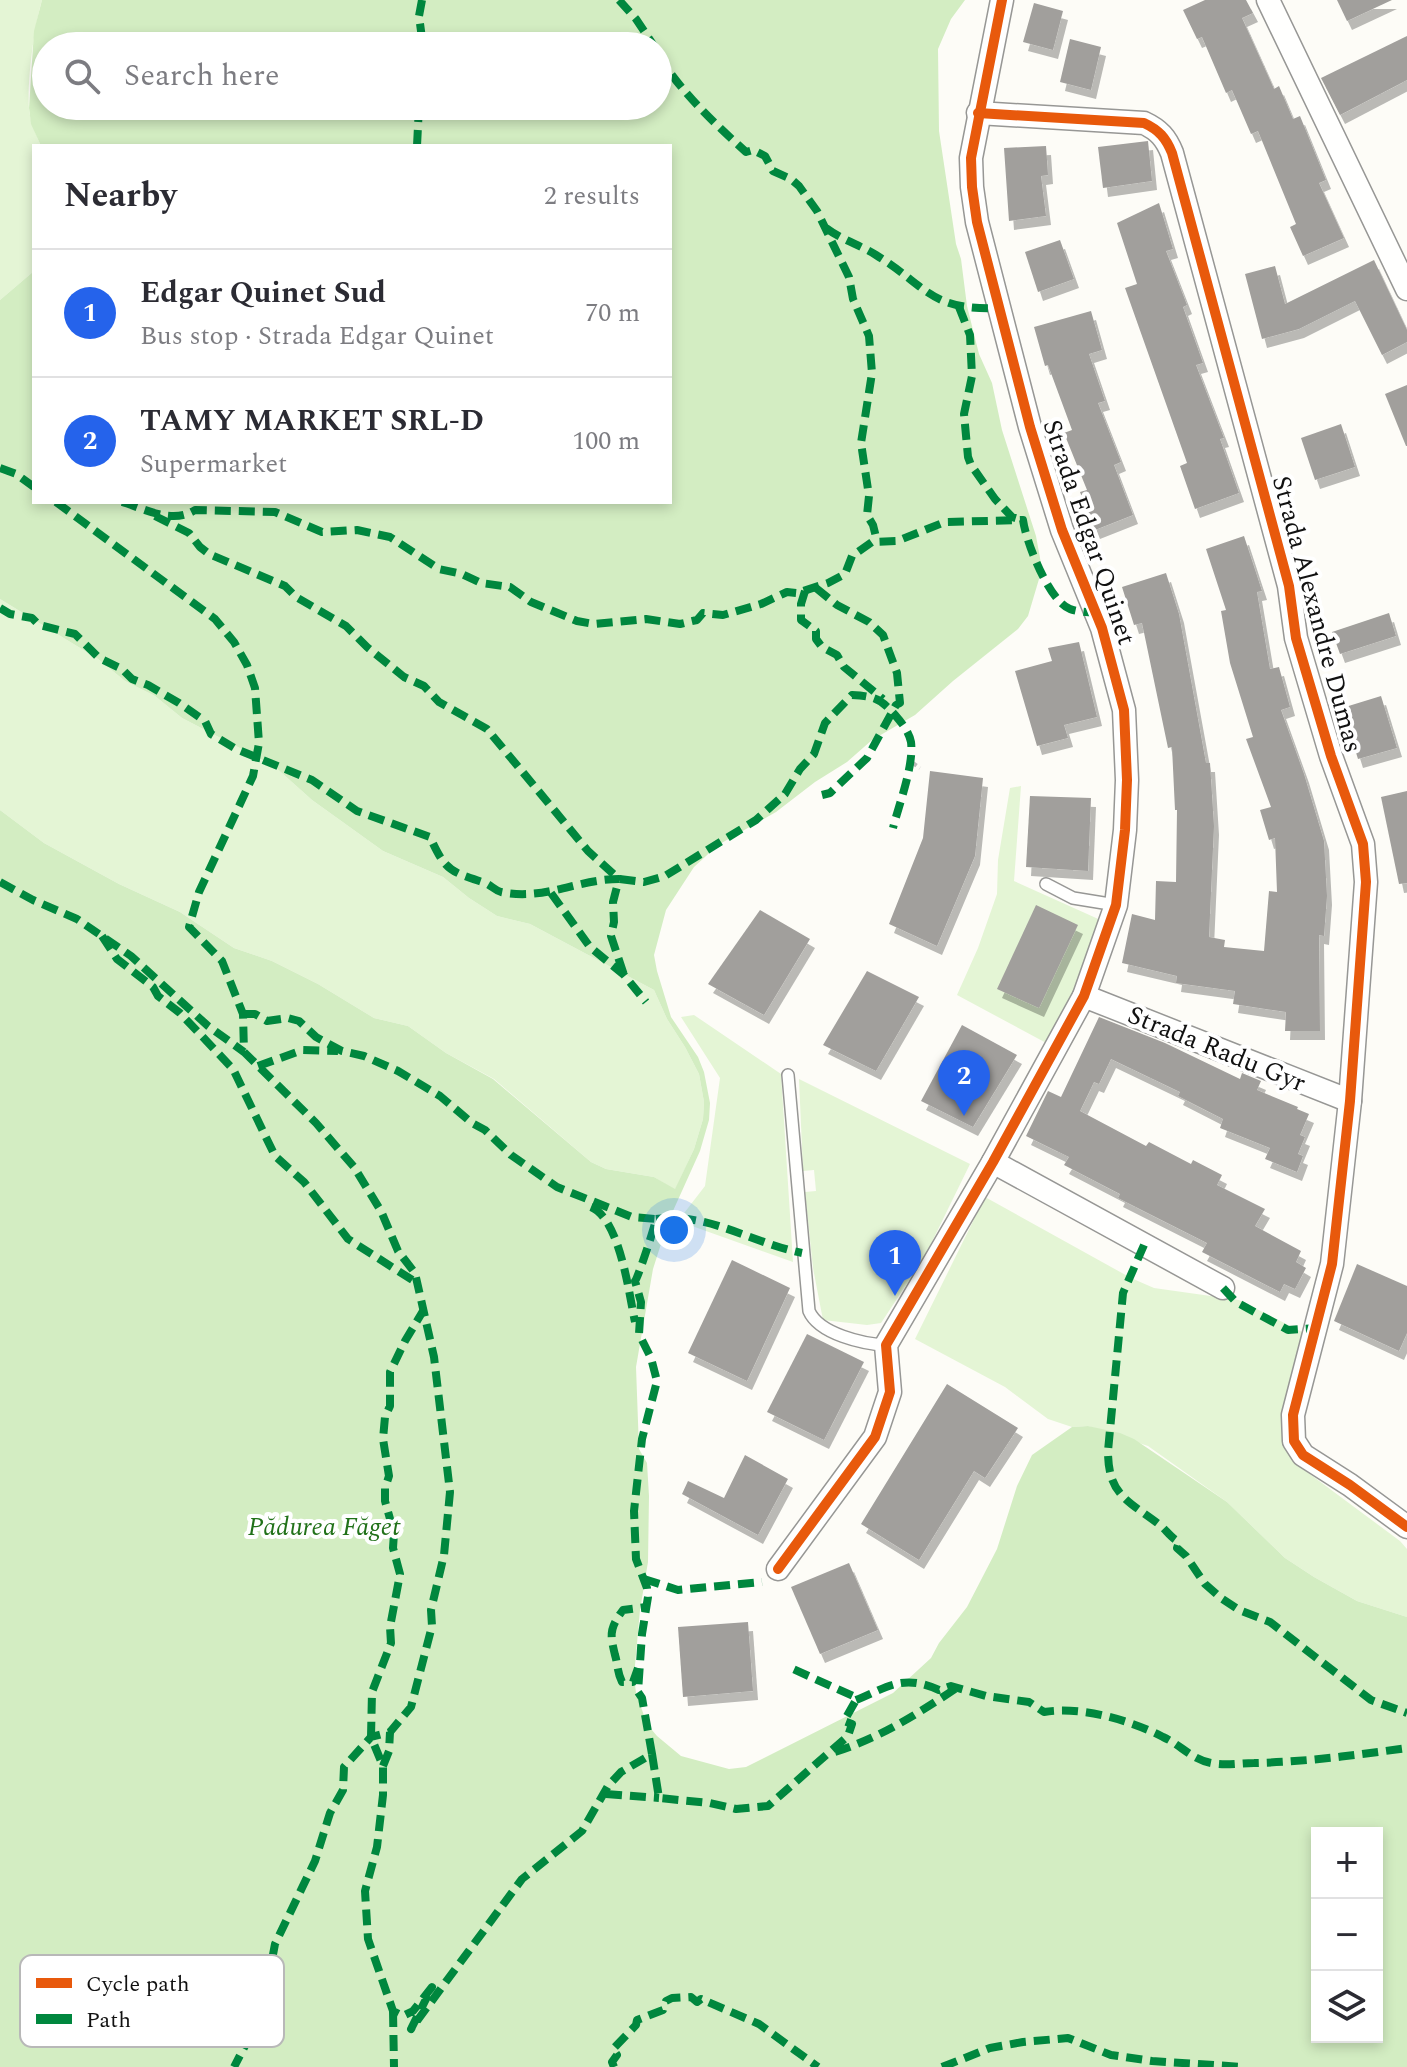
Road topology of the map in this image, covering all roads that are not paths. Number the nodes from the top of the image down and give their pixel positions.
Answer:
1 (1002, 0) edge
2 (1268, 0) edge
3 (978, 113) junction
4 (1407, 289) edge
5 (1046, 884) dead end
6 (1116, 905) junction
7 (1084, 996) junction
8 (788, 1075) dead end
9 (1350, 1101) junction
10 (993, 1162) junction
11 (1223, 1288) dead end
12 (886, 1345) junction
13 (1407, 1527) edge
14 (778, 1569) dead end

1 - 3 street, Strada Edgar Quinet
2 - 4 street
3 - 6 street, Strada Edgar Quinet
3 - 9 street, Strada Alexandre Dumas
5 - 6 lane
6 - 7 street, Strada Edgar Quinet
7 - 9 street, Strada Radu Gyr
7 - 10 street, Strada Edgar Quinet
8 - 12 lane
9 - 13 street, Strada Alexandre Dumas
10 - 11 street
10 - 12 street, Strada Edgar Quinet
12 - 14 street

